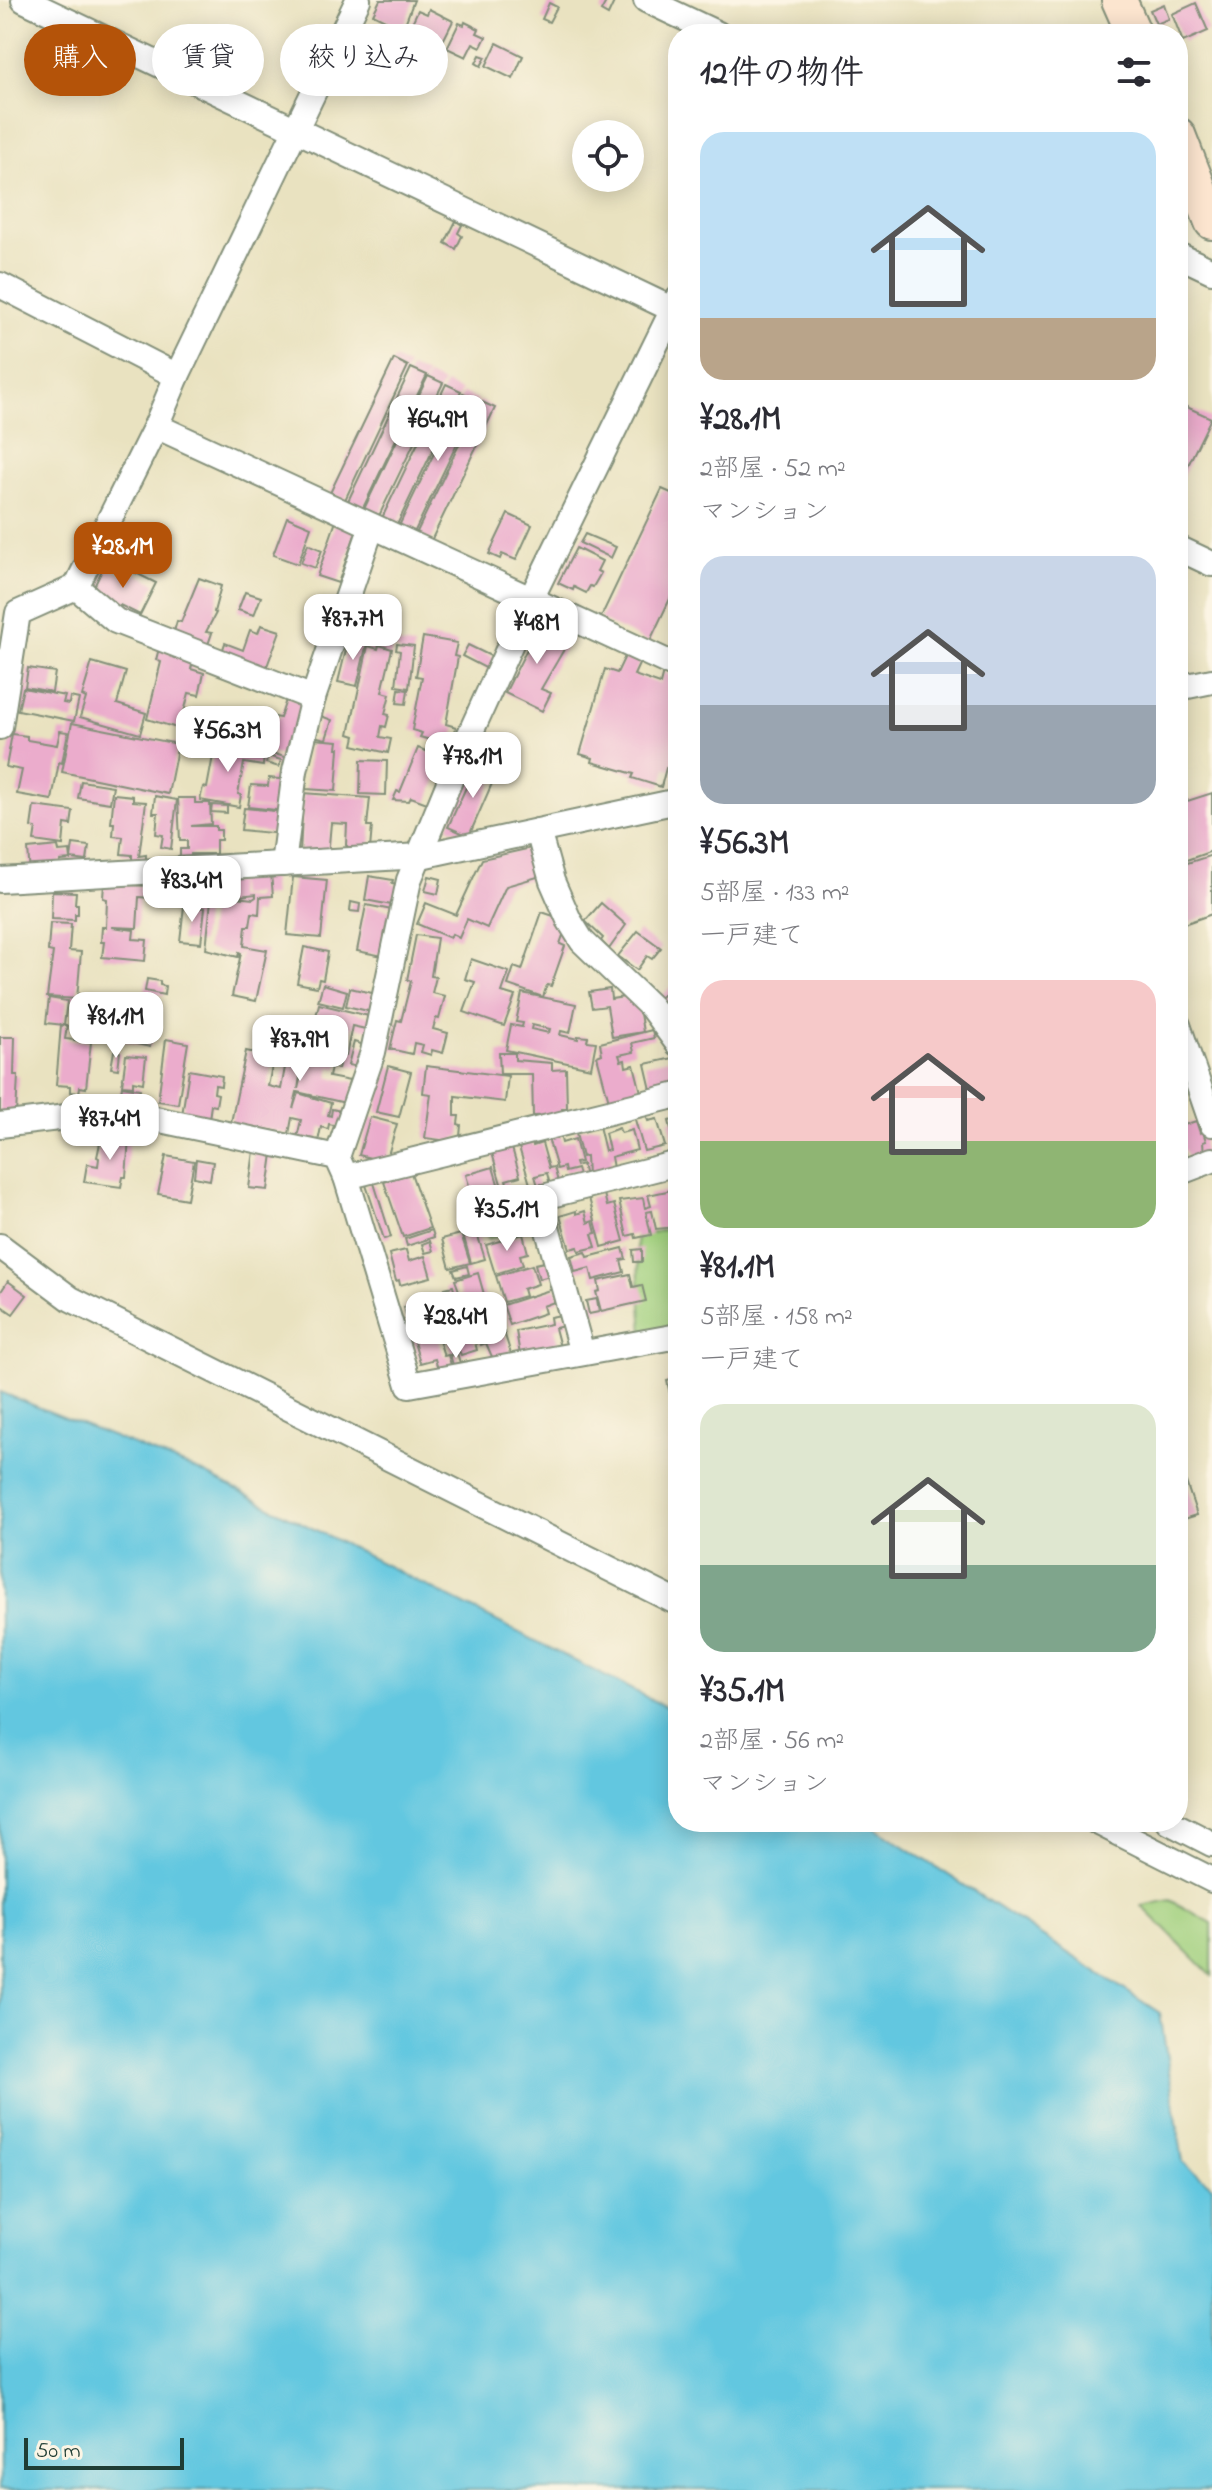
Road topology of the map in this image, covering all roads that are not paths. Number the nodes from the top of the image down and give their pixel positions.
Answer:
1 (24, 0) edge
2 (358, 0) edge
3 (646, 0) edge
4 (1119, 0) edge
5 (697, 24) edge
6 (1130, 24) edge
7 (295, 129) junction
8 (1188, 161) edge
9 (1212, 222) edge
10 (1188, 260) edge
11 (1212, 271) edge
12 (0, 285) edge
13 (668, 303) edge
14 (668, 323) edge
15 (177, 376) junction
16 (156, 426) junction
17 (372, 526) junction
18 (1188, 553) edge
19 (1212, 564) edge
20 (76, 587) junction
21 (531, 599) junction
22 (9, 610) edge
23 (668, 662) edge
24 (1212, 681) edge
25 (1188, 686) edge
26 (313, 698) junction
27 (0, 727) edge
28 (668, 803) edge
29 (538, 831) junction
30 (421, 856) junction
31 (283, 864) junction
32 (0, 880) edge
33 (668, 1030) edge
34 (1188, 1054) edge
35 (668, 1097) edge
36 (1212, 1124) edge
37 (0, 1125) edge
38 (1212, 1160) edge
39 (668, 1165) edge
40 (342, 1167) junction
41 (1188, 1169) edge
42 (0, 1246) edge
43 (668, 1338) edge
44 (582, 1353) junction
45 (668, 1598) edge
46 (1117, 1832) edge
47 (1188, 1832) edge
48 (1212, 1844) edge
49 (1212, 1880) edge

1 - 7 street
2 - 7 street
3 - 5 street
4 - 6 street
7 - 13 street
7 - 15 street
8 - 9 street
10 - 11 street
12 - 15 street
14 - 21 street
15 - 16 street
16 - 17 street
16 - 20 street
17 - 21 street
17 - 26 street
18 - 19 street
20 - 22 street
20 - 26 street
21 - 23 street
21 - 30 street
22 - 27 street
24 - 25 street
26 - 31 street
28 - 29 street
29 - 30 street
29 - 33 street
30 - 31 street
30 - 40 street
31 - 32 street
34 - 36 street
35 - 40 street
37 - 40 street
38 - 41 street
39 - 44 street
40 - 44 street
42 - 45 street
43 - 44 street
46 - 49 street
47 - 48 street

